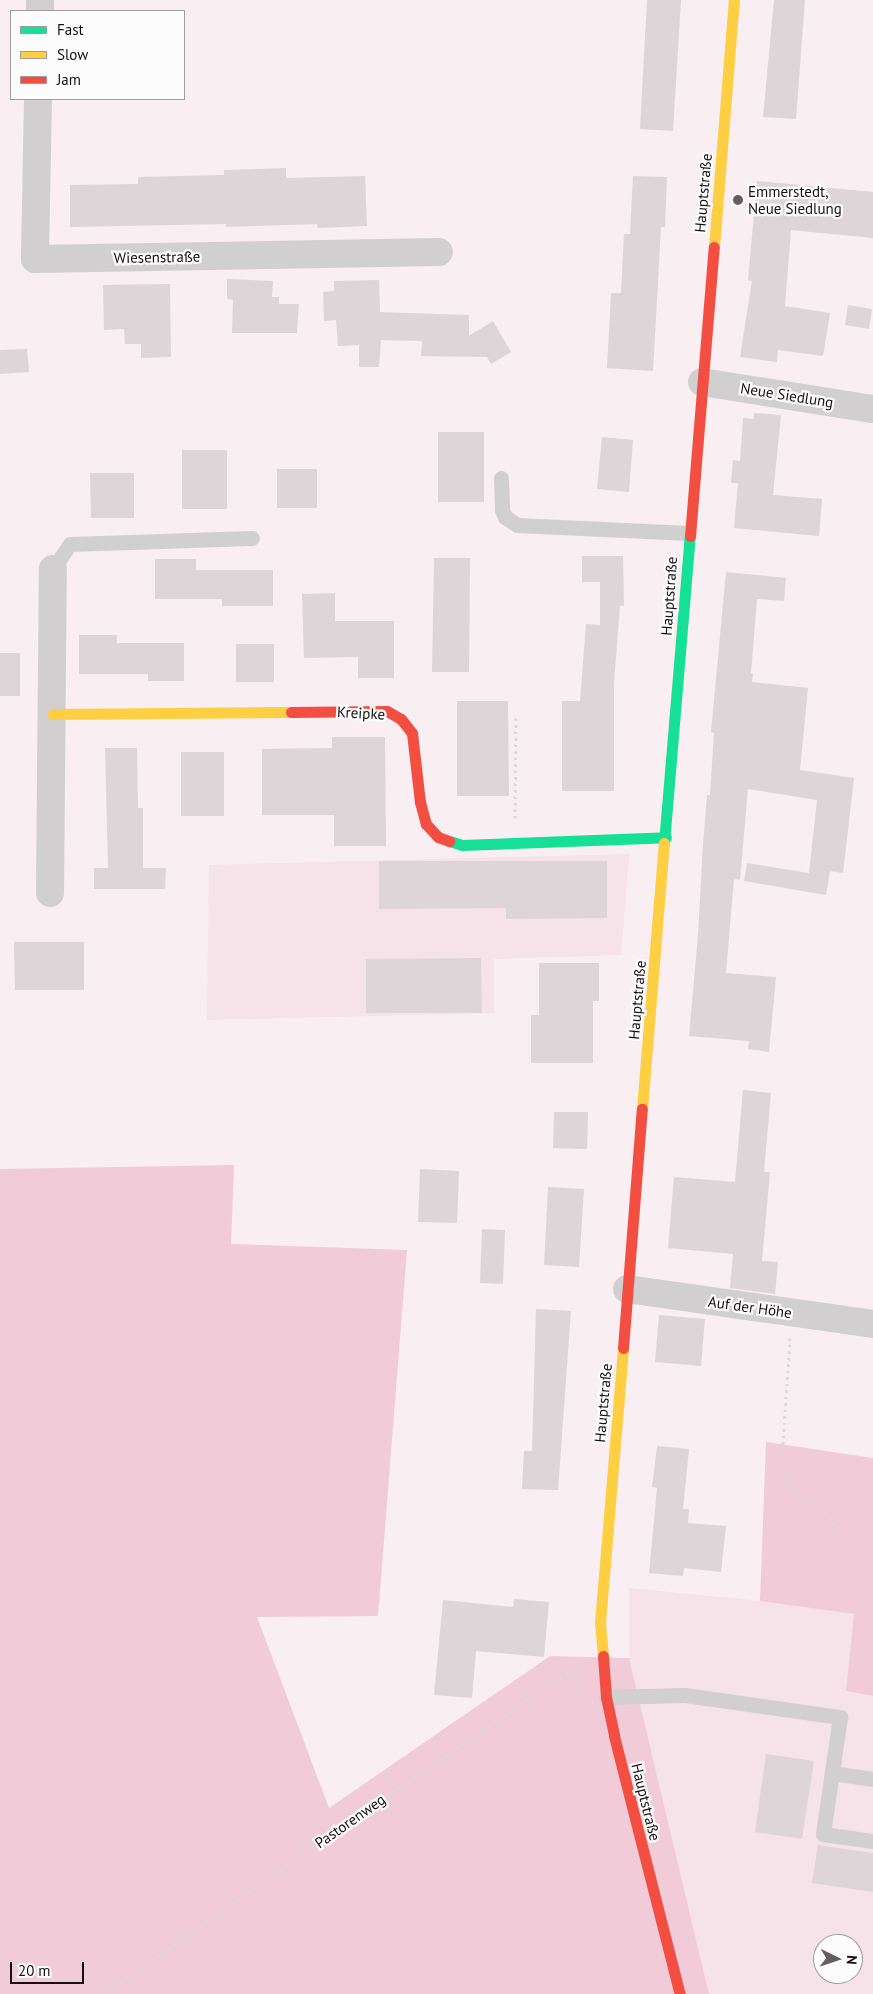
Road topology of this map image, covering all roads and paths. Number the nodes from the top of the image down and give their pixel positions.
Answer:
1 (734, 0) edge
2 (38, 100) edge
3 (439, 252) dead end
4 (702, 382) junction
5 (873, 409) edge
6 (501, 478) dead end
7 (689, 533) junction
8 (252, 538) dead end
9 (53, 569) joint
10 (53, 714) junction
11 (516, 716) dead end
12 (666, 837) junction
13 (515, 843) junction
14 (50, 893) dead end
15 (628, 1289) junction
16 (791, 1312) junction
17 (873, 1324) edge
18 (842, 1530) dead end
19 (602, 1657) junction
20 (606, 1696) junction
21 (832, 1773) junction
22 (873, 1779) edge
23 (873, 1841) edge
24 (105, 1994) edge
25 (680, 1994) edge

1 - 4 main road, Hauptstraße
2 - 3 street, Wiesenstraße
4 - 5 street, Neue Siedlung
4 - 7 main road, Hauptstraße
6 - 7 lane
7 - 12 main road, Hauptstraße
8 - 9 lane
9 - 10 street
10 - 13 main road, Kreipke
10 - 14 street
11 - 13 path
12 - 13 main road, Kreipke
12 - 15 main road, Hauptstraße
15 - 16 street, Auf der Höhe
15 - 19 main road, Hauptstraße
16 - 17 street, Auf der Höhe
16 - 18 path
19 - 20 main road, Hauptstraße
19 - 24 path, Pastorenweg
20 - 21 lane
20 - 25 main road, Hauptstraße
21 - 22 lane
21 - 23 lane

